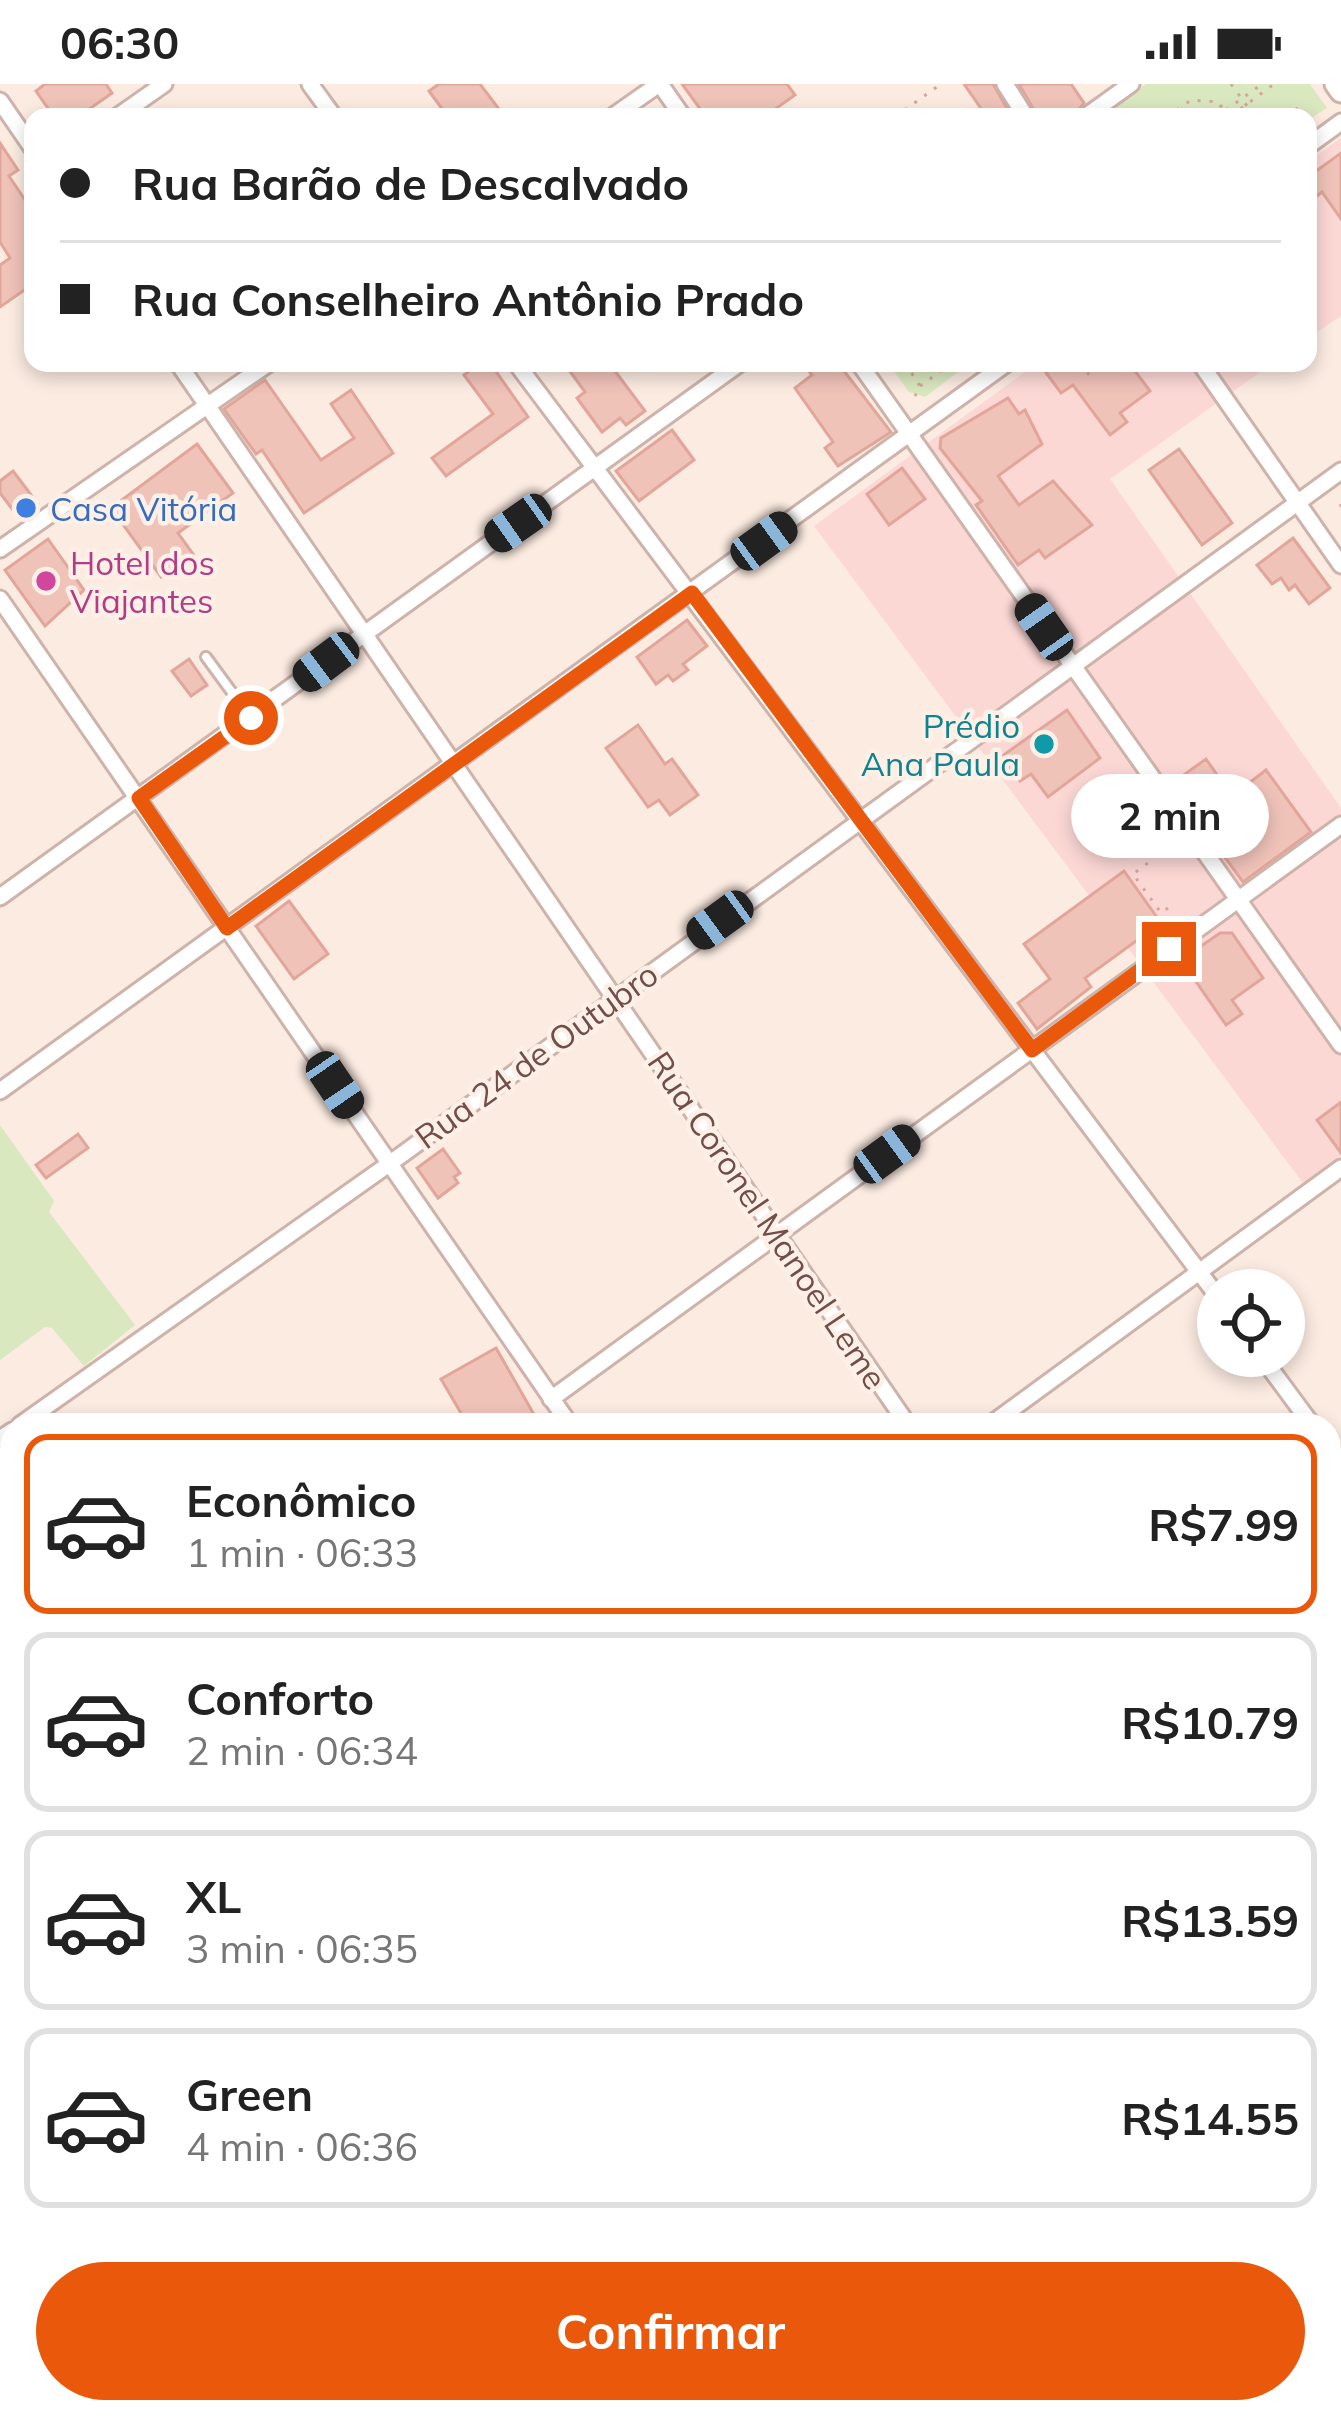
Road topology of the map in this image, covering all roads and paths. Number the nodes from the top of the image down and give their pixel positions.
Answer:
1 (164, 84) edge
2 (659, 84) edge
3 (1131, 84) edge
4 (1231, 84) edge
5 (1262, 84) edge
6 (1274, 84) edge
7 (938, 86) edge
8 (1242, 99) junction
9 (0, 101) edge
10 (1246, 105) junction
11 (130, 108) edge
12 (626, 108) edge
13 (908, 108) edge
14 (1098, 108) edge
15 (1178, 108) edge
16 (1223, 108) edge
17 (1229, 108) edge
18 (1242, 108) edge
19 (1248, 108) edge
20 (24, 136) edge
21 (184, 372) edge
22 (255, 372) edge
23 (523, 372) edge
24 (728, 372) edge
25 (865, 372) edge
26 (910, 372) edge
27 (939, 372) edge
28 (995, 372) edge
29 (1087, 372) edge
30 (1206, 372) edge
31 (1090, 376) dead end
32 (920, 386) junction
33 (915, 396) dead end
34 (208, 406) junction
35 (908, 436) junction
36 (596, 468) junction
37 (1341, 470) edge
38 (1296, 502) junction
39 (0, 549) edge
40 (1341, 566) edge
41 (692, 593) junction
42 (0, 599) edge
43 (363, 634) junction
44 (206, 657) dead end
45 (1071, 665) junction
46 (251, 718) junction
47 (453, 763) junction
48 (139, 798) junction
49 (860, 817) junction
50 (1341, 825) edge
51 (1179, 839) dead end
52 (0, 897) edge
53 (1238, 899) junction
54 (1168, 908) dead end
55 (227, 928) junction
56 (615, 998) junction
57 (1341, 1045) edge
58 (1032, 1050) junction
59 (0, 1091) edge
60 (389, 1164) junction
61 (1341, 1168) edge
62 (778, 1233) junction
63 (1197, 1269) edge
64 (1202, 1269) edge
65 (1197, 1272) edge
66 (1277, 1377) edge
67 (551, 1399) junction
68 (37, 1413) edge
69 (561, 1413) edge
70 (900, 1413) edge
71 (1006, 1413) edge
72 (1303, 1413) edge

1 - 11 street
2 - 12 street
3 - 14 street
4 - 8 path
5 - 8 path
6 - 10 path
7 - 13 path
8 - 10 path
8 - 17 path
9 - 20 street
10 - 18 path
10 - 19 path
15 - 16 path
21 - 34 street, Rua Coronel Manoel Leme
22 - 34 street
23 - 36 street
24 - 36 street
25 - 35 street
26 - 32 path
27 - 32 path
28 - 35 street
29 - 31 path
30 - 38 street
32 - 33 path
34 - 39 street
34 - 43 street, Rua Coronel Manoel Leme
35 - 41 street
35 - 45 street
36 - 41 street
36 - 43 street
37 - 38 street, Rua 24 de Outubro
38 - 40 street
38 - 45 street, Rua 24 de Outubro
41 - 47 street
41 - 49 street
42 - 48 street
43 - 46 street
43 - 47 street, Rua Coronel Manoel Leme
44 - 46 lane
45 - 49 street, Rua 24 de Outubro
45 - 53 street
46 - 48 street
47 - 55 street
47 - 56 street, Rua Coronel Manoel Leme
48 - 52 street
48 - 55 street
49 - 56 street, Rua 24 de Outubro
49 - 58 street
50 - 53 street
51 - 54 path
53 - 57 street
53 - 58 street
55 - 59 street
55 - 60 street
56 - 60 street, Rua 24 de Outubro
56 - 62 street, Rua Coronel Manoel Leme
58 - 62 street
58 - 63 street
60 - 67 street
60 - 68 street, Rua 24 de Outubro
61 - 64 street
62 - 67 street
62 - 70 street, Rua Coronel Manoel Leme
65 - 71 street
66 - 72 street
67 - 69 street

